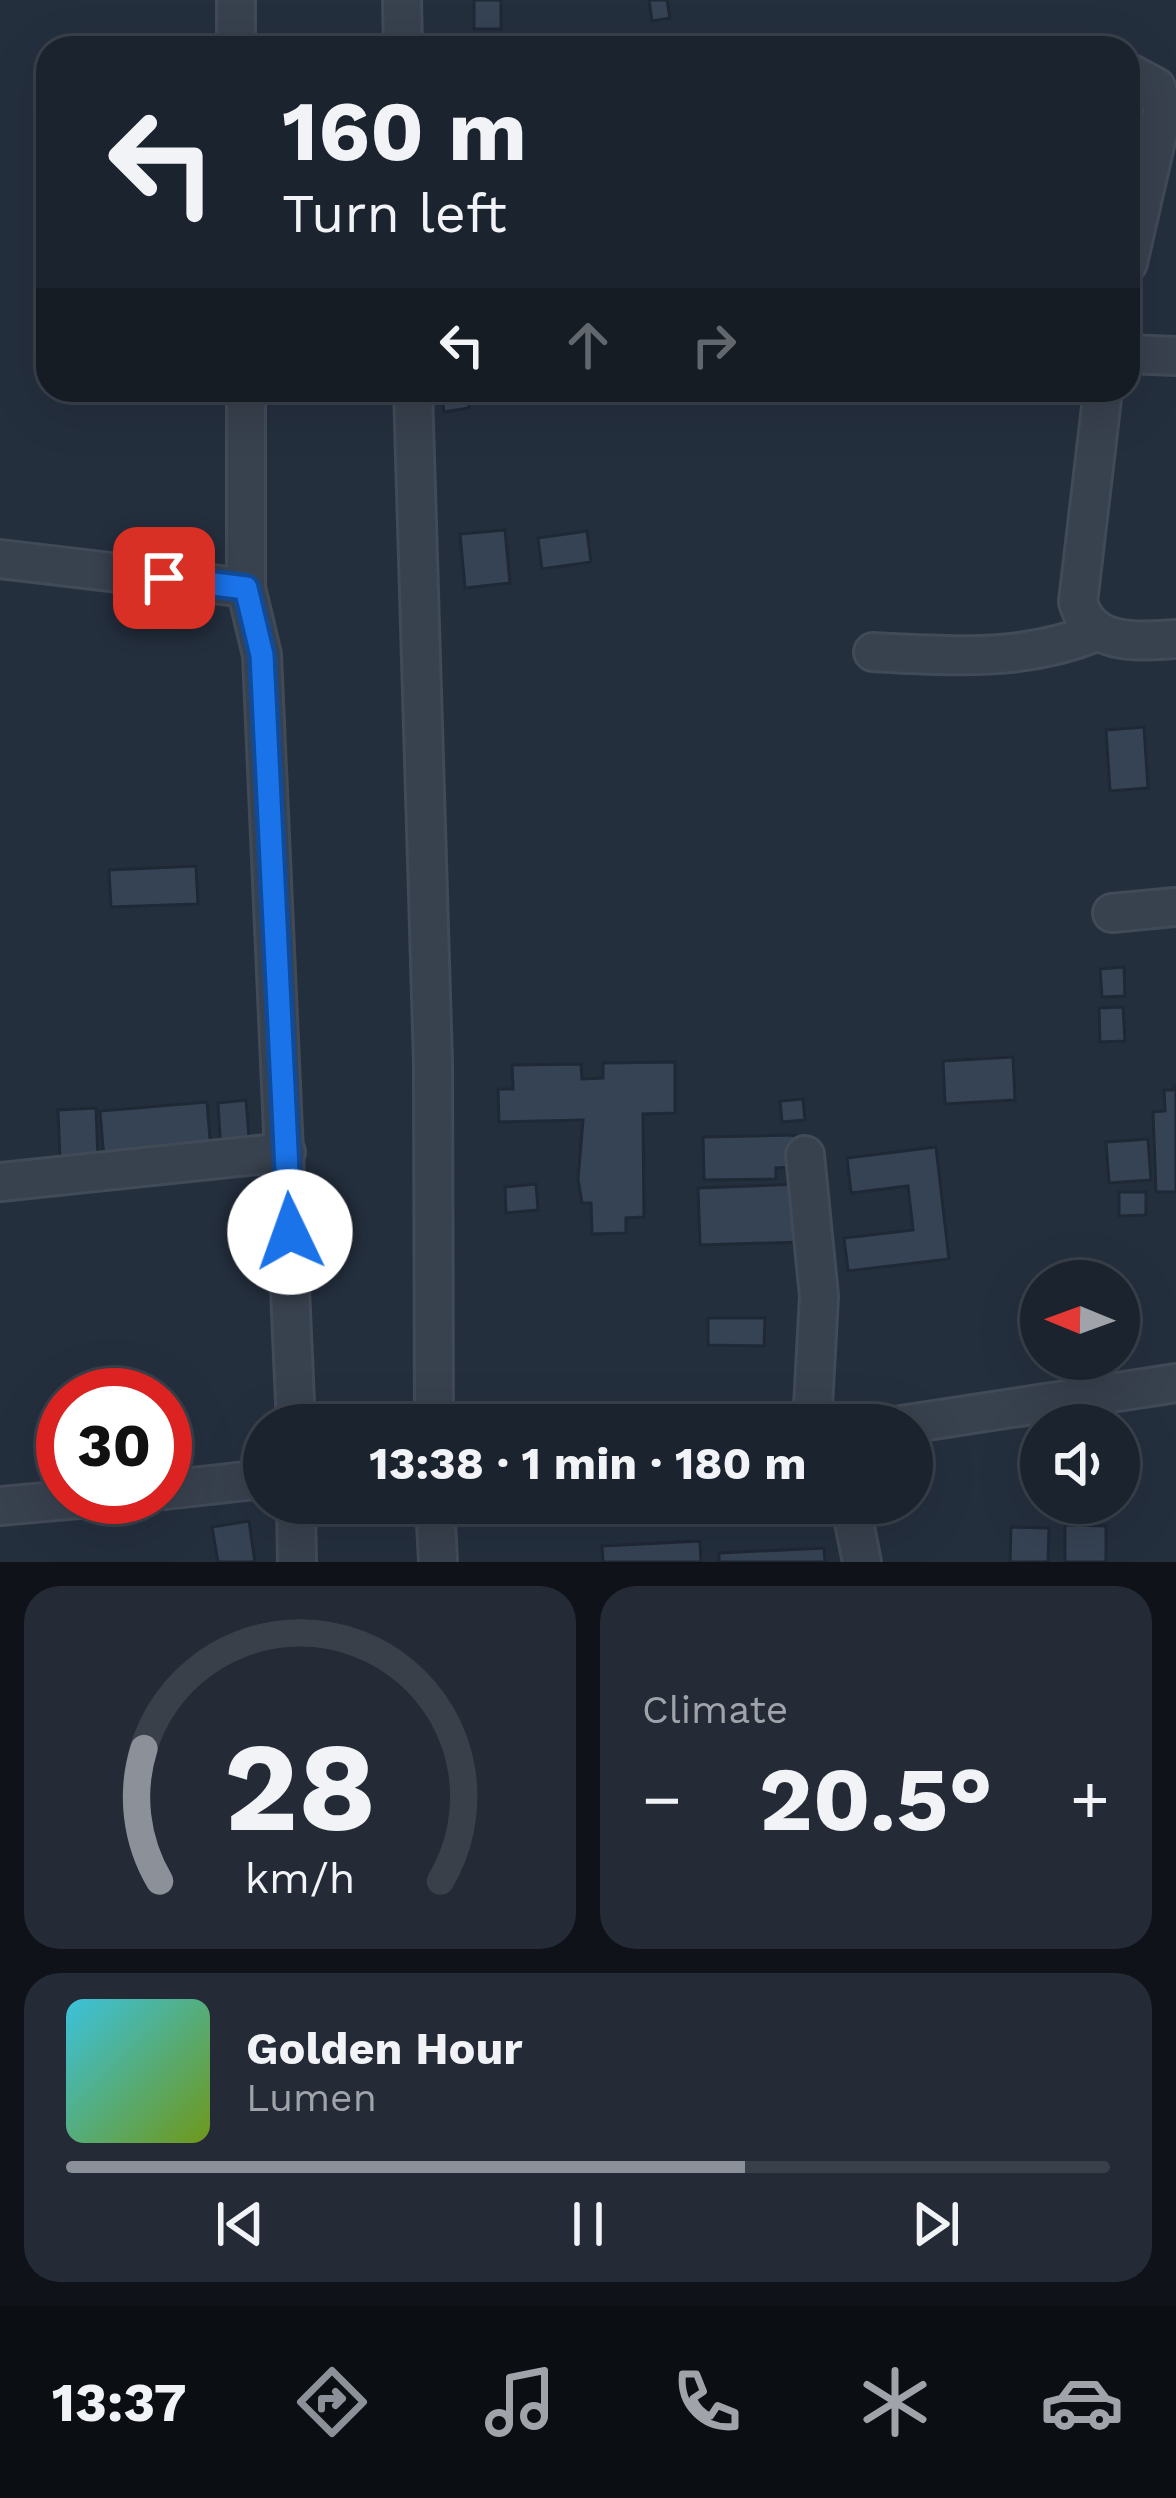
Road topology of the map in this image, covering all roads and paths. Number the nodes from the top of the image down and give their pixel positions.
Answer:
1 (236, 0) edge
2 (402, 0) edge
3 (236, 36) edge
4 (403, 36) edge
5 (1140, 78) edge
6 (1140, 211) edge
7 (1140, 354) edge
8 (1176, 356) edge
9 (246, 402) edge
10 (413, 402) edge
11 (1102, 402) edge
12 (0, 559) edge
13 (246, 588) junction
14 (1096, 632) junction
15 (1176, 639) edge
16 (873, 652) dead end
17 (1176, 908) edge
18 (1112, 913) dead end
19 (286, 1152) junction
20 (805, 1155) dead end
21 (0, 1182) edge
22 (1176, 1383) edge
23 (295, 1404) edge
24 (434, 1404) edge
25 (813, 1404) edge
26 (933, 1420) edge
27 (243, 1481) edge
28 (192, 1487) edge
29 (36, 1503) edge
30 (0, 1506) edge
31 (296, 1524) edge
32 (436, 1524) edge
33 (854, 1524) edge
34 (297, 1562) edge
35 (438, 1562) edge
36 (862, 1562) edge

1 - 3 street
2 - 4 street
5 - 6 street
7 - 8 street
9 - 13 street
10 - 24 street
11 - 14 street
12 - 13 street
13 - 19 street
14 - 15 street
14 - 16 street
17 - 18 street
19 - 21 street
19 - 23 street
20 - 25 street
22 - 26 street
27 - 28 street
29 - 30 street
31 - 34 street
32 - 35 street
33 - 36 street

